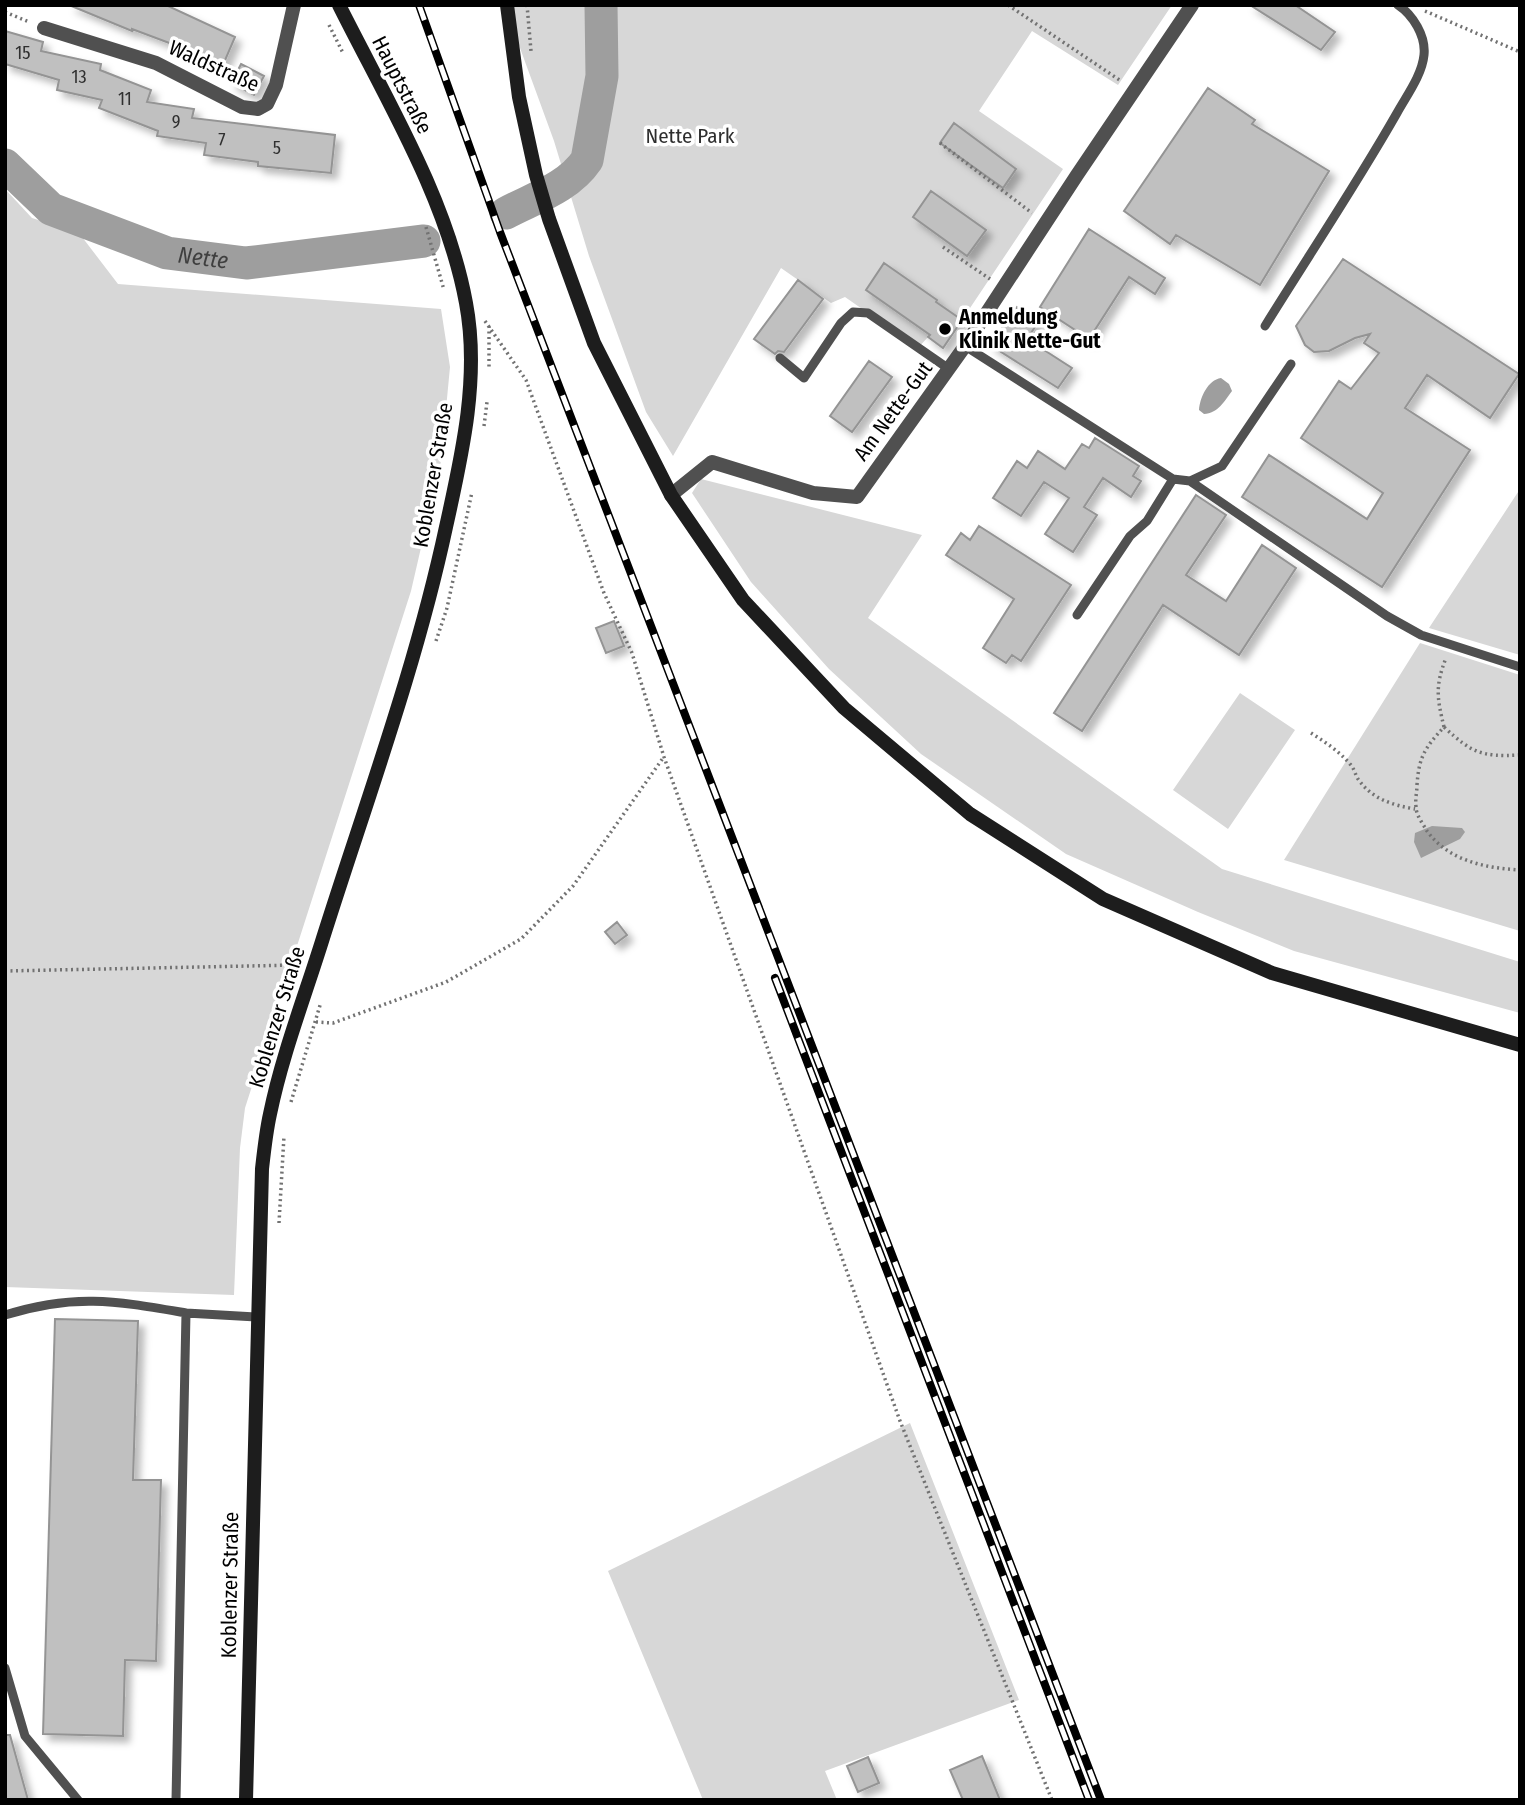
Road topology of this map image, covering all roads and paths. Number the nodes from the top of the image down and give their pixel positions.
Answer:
1 (294, 5) edge
2 (339, 5) edge
3 (507, 5) edge
4 (1008, 5) edge
5 (1192, 5) edge
6 (1398, 5) edge
7 (1423, 10) dead end
8 (5, 12) edge
9 (326, 18) dead end
10 (44, 28) joint
11 (1520, 52) edge
12 (349, 64) dead end
13 (1135, 90) junction
14 (940, 143) dead end
15 (1045, 223) junction
16 (425, 225) dead end
17 (943, 247) dead end
18 (432, 250) dead end
19 (458, 267) joint
20 (1003, 288) junction
21 (467, 306) junction
22 (489, 324) junction
23 (1265, 326) dead end
24 (965, 346) junction
25 (780, 358) dead end
26 (1291, 364) dead end
27 (949, 369) junction
28 (488, 379) dead end
29 (488, 391) dead end
30 (484, 428) dead end
31 (1173, 479) junction
32 (474, 480) dead end
33 (1190, 481) junction
34 (671, 495) junction
35 (1077, 615) dead end
36 (1451, 645) junction
37 (435, 646) dead end
38 (1520, 667) edge
39 (1444, 727) junction
40 (1311, 733) dead end
41 (1520, 755) edge
42 (664, 757) junction
43 (1415, 809) junction
44 (1520, 870) edge
45 (315, 965) junction
46 (5, 971) edge
47 (323, 996) dead end
48 (315, 1021) junction
49 (1520, 1045) edge
50 (289, 1111) dead end
51 (285, 1124) dead end
52 (278, 1229) dead end
53 (186, 1313) junction
54 (5, 1315) edge
55 (257, 1317) junction
56 (5, 1668) edge
57 (78, 1800) edge
58 (176, 1800) edge
59 (246, 1800) edge
60 (1052, 1800) edge

1 - 10 street, Waldstraße
2 - 19 street, Hauptstraße
3 - 34 street
4 - 13 path
5 - 13 street, Am Nette-Gut
6 - 23 lane
7 - 11 path
8 - 10 path
9 - 12 path
13 - 15 street, Am Nette-Gut
14 - 15 path
15 - 20 street, Am Nette-Gut
16 - 18 path
17 - 20 path
19 - 21 street, Koblenzer Straße
20 - 24 street, Am Nette-Gut
21 - 22 path
21 - 45 street, Koblenzer Straße
22 - 28 path
22 - 42 path
24 - 27 street, Am Nette-Gut
24 - 31 lane
25 - 27 lane
26 - 33 lane
27 - 34 street, Am Nette-Gut
29 - 30 path
31 - 33 lane
31 - 35 lane
32 - 37 path
33 - 36 lane
34 - 49 street
36 - 38 lane
36 - 39 path
39 - 41 path
39 - 43 path
40 - 43 path
42 - 48 path
42 - 60 path
43 - 44 path
45 - 46 path
45 - 55 street, Koblenzer Straße
47 - 48 path
48 - 50 path
51 - 52 path
53 - 54 lane
53 - 55 lane
53 - 58 lane
55 - 59 street, Koblenzer Straße
56 - 57 lane

